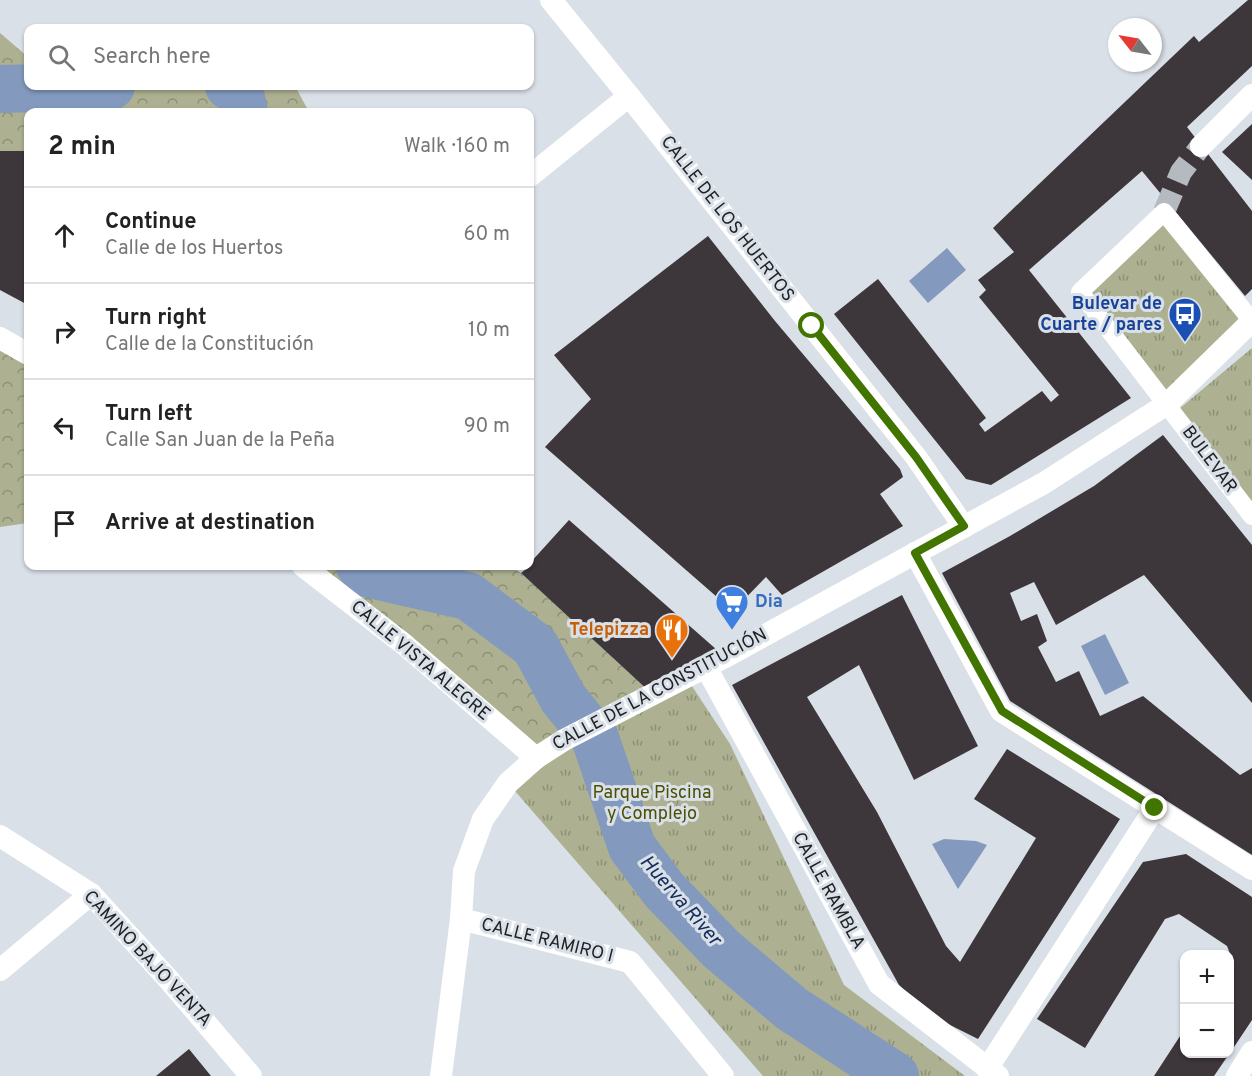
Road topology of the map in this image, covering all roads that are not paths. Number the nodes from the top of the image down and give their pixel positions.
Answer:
1 (551, 0) edge
2 (1252, 94) edge
3 (629, 96) junction
4 (1202, 146) tunnel mouth
5 (534, 173) edge
6 (1252, 321) edge
7 (0, 338) edge
8 (24, 352) edge
9 (1167, 404) junction
10 (1252, 516) edge
11 (964, 526) junction
12 (915, 553) junction
13 (308, 570) edge
14 (706, 667) junction
15 (536, 758) junction
16 (1155, 808) junction
17 (0, 836) edge
18 (1252, 869) edge
19 (91, 894) junction
20 (461, 918) junction
21 (0, 970) edge
22 (1252, 1052) edge
23 (993, 1072) edge
24 (251, 1076) edge
25 (441, 1076) edge
26 (723, 1076) edge
27 (1237, 1076) edge

1 - 3 street, CALLE DE LOS HUERTOS
2 - 4 street
3 - 5 street
3 - 11 street, CALLE DE LOS HUERTOS
6 - 9 street, CALLE DE LA CONSTITUCIÓN
6 - 9 street, BULEVAR
7 - 8 street
9 - 10 street, BULEVAR
9 - 11 street, CALLE DE LA CONSTITUCIÓN
11 - 12 street, CALLE DE LA CONSTITUCIÓN
12 - 14 street, CALLE DE LA CONSTITUCIÓN
12 - 16 street
13 - 15 street, CALLE VISTA ALEGRE
14 - 15 street, CALLE DE LA CONSTITUCIÓN
14 - 23 street, CALLE RAMBLA
15 - 20 street, CALLE DE LA CONSTITUCIÓN
16 - 18 street
16 - 23 street
17 - 19 street, CAMINO BAJO VENTA
19 - 21 street
19 - 24 street, CAMINO BAJO VENTA
20 - 25 street, CALLE DE LA CONSTITUCIÓN
20 - 26 street, CALLE RAMIRO I
22 - 27 street

